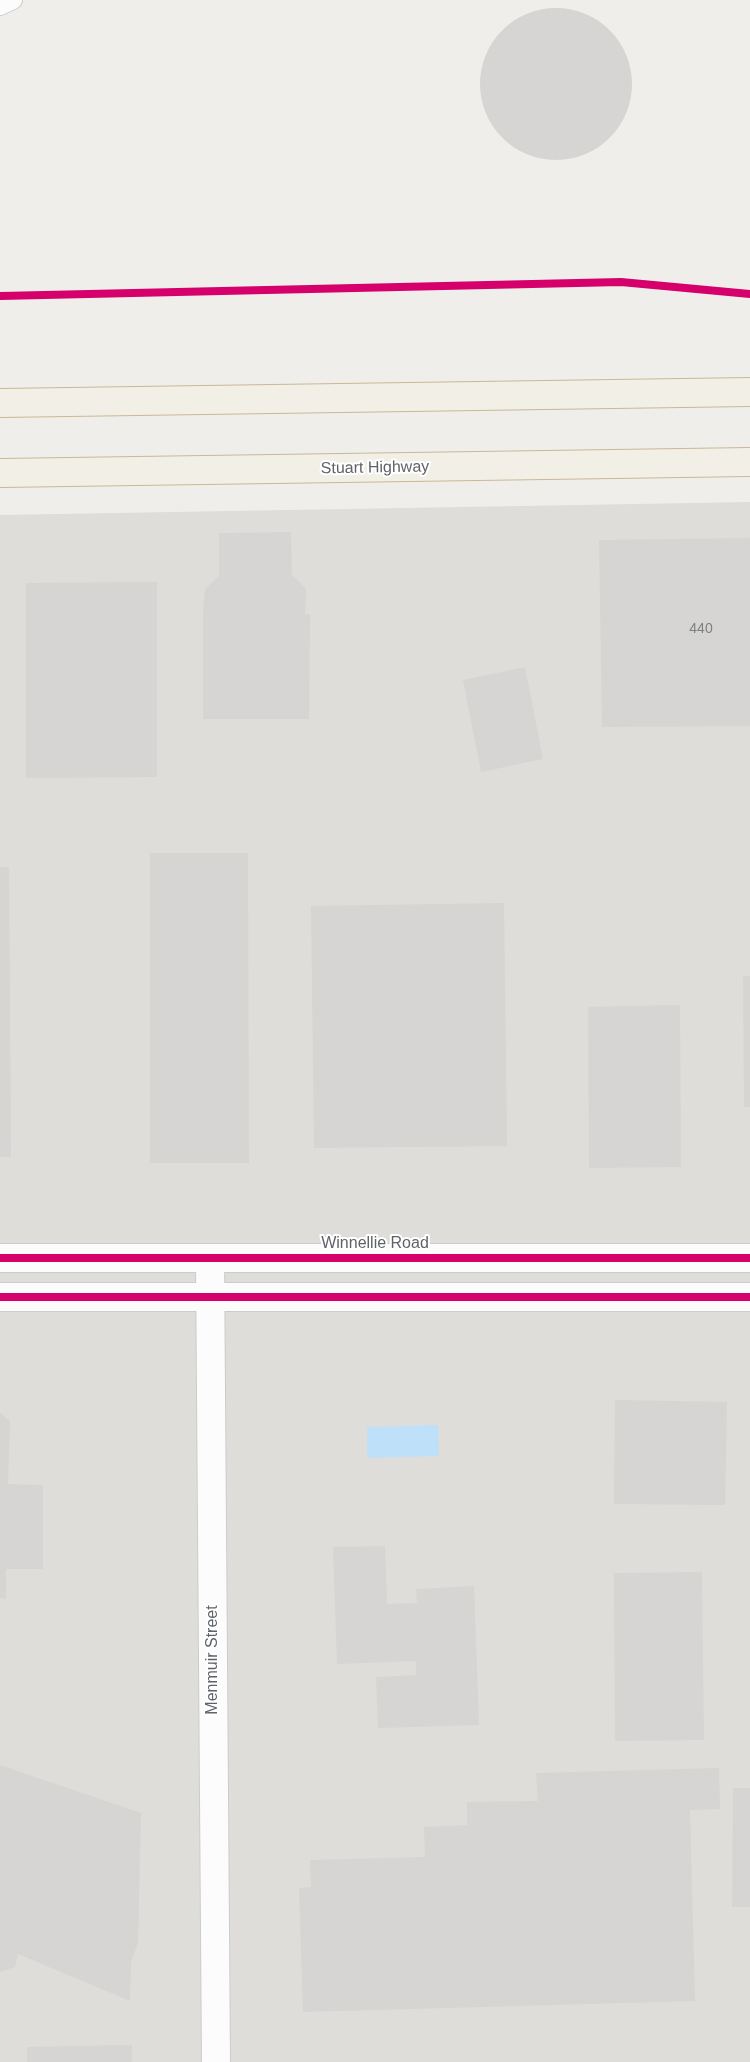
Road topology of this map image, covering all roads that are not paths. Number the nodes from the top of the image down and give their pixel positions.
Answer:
1 (13, 0) edge
2 (0, 6) edge
3 (750, 392) edge
4 (0, 403) edge
5 (750, 462) edge
6 (0, 473) edge
7 (0, 1258) edge
8 (210, 1258) junction
9 (750, 1258) edge
10 (0, 1297) edge
11 (210, 1297) junction
12 (750, 1297) edge
13 (216, 2062) edge

1 - 2 lane
3 - 4 highway
5 - 6 highway, Stuart Highway
7 - 8 street, Winnellie Road
8 - 9 street, Winnellie Road
8 - 11 street, Menmuir Street
10 - 11 street
11 - 12 street
11 - 13 street, Menmuir Street

